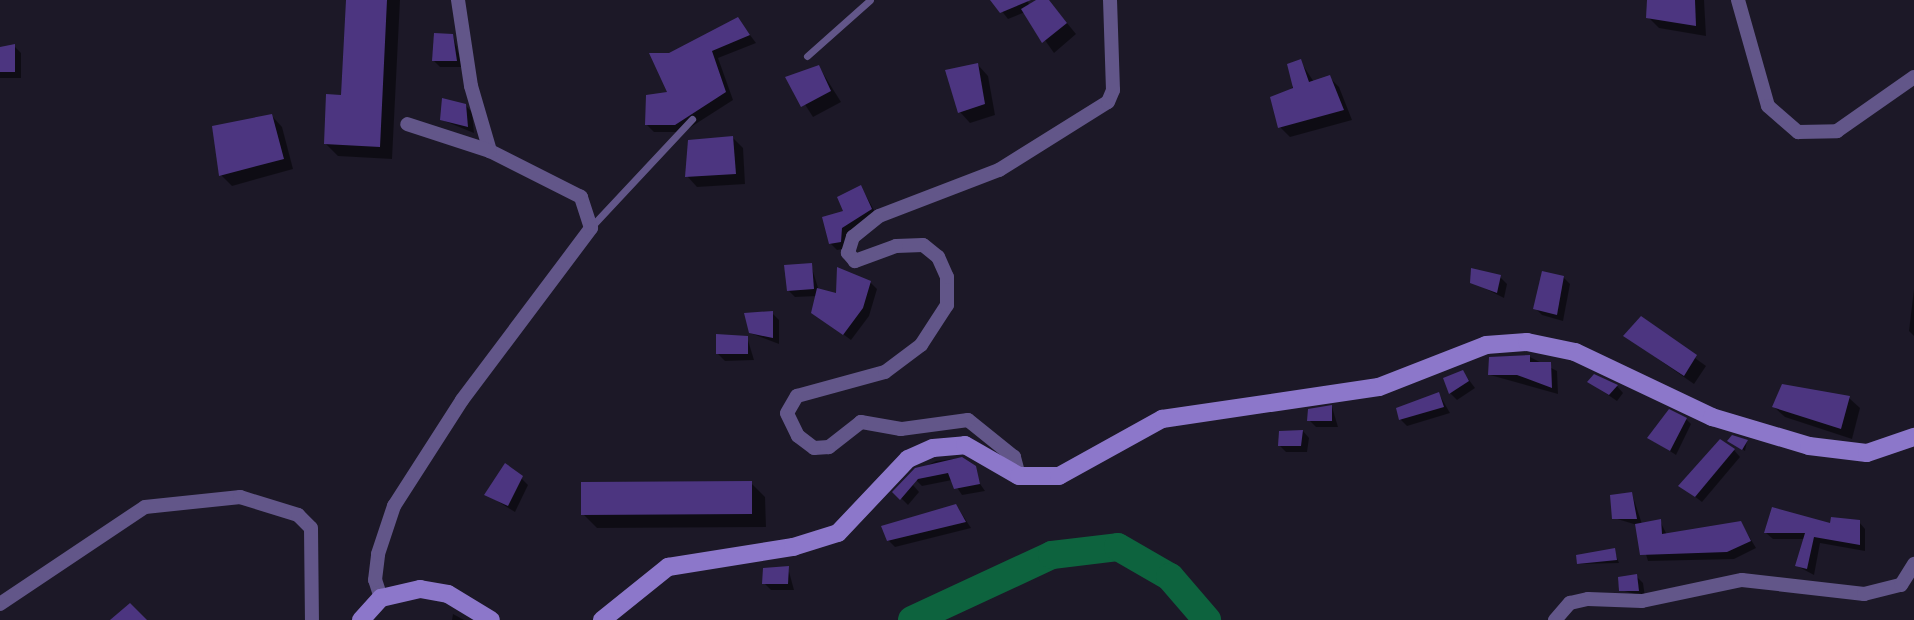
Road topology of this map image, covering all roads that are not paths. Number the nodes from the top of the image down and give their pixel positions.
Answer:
1 (458, 0) edge
2 (870, 0) edge
3 (1110, 0) edge
4 (1738, 0) edge
5 (807, 56) dead end
6 (1914, 77) edge
7 (692, 119) dead end
8 (407, 124) dead end
9 (491, 151) junction
10 (591, 228) junction
11 (1914, 438) edge
12 (1019, 476) junction
13 (1914, 564) edge
14 (381, 597) junction
15 (0, 604) edge
16 (312, 620) edge
17 (360, 620) edge
18 (491, 620) edge
19 (602, 620) edge
20 (1555, 620) edge

1 - 9 street
2 - 5 lane
3 - 12 street
4 - 6 street
7 - 10 lane
8 - 9 street
9 - 10 street
10 - 14 street
11 - 12 main road
12 - 19 main road
13 - 20 street
14 - 17 main road
14 - 18 main road
15 - 16 street

